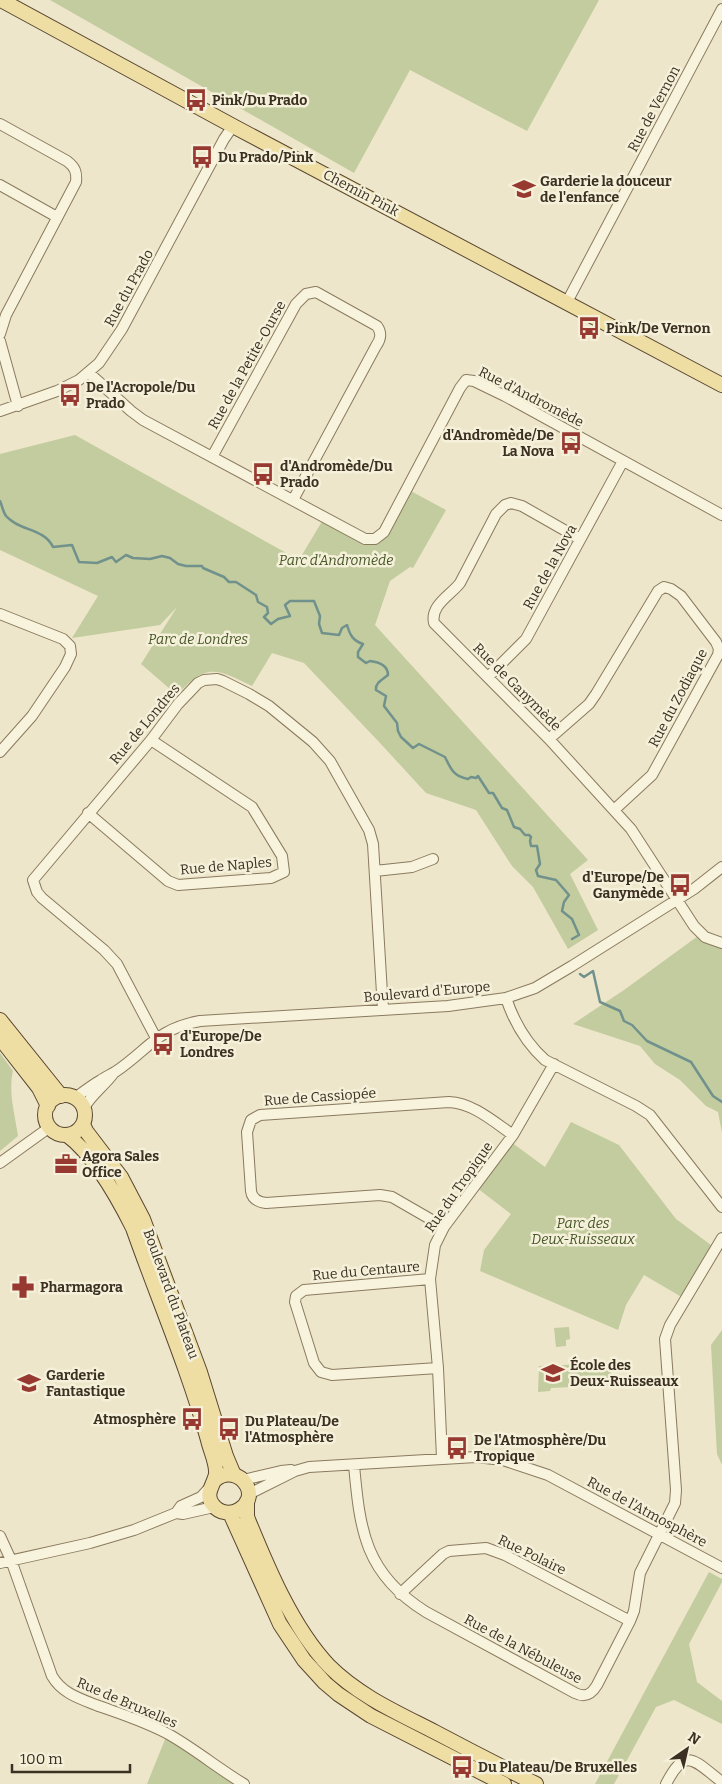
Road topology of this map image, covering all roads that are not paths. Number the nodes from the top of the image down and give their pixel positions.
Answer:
1 (1, 0) edge
2 (722, 9) edge
3 (0, 124) edge
4 (233, 126) junction
5 (0, 185) edge
6 (57, 217) junction
7 (567, 302) junction
8 (0, 334) edge
9 (0, 341) edge
10 (89, 373) junction
11 (722, 385) edge
12 (18, 406) junction
13 (0, 411) edge
14 (212, 458) junction
15 (623, 461) junction
16 (292, 500) junction
17 (722, 515) edge
18 (580, 539) junction
19 (0, 614) edge
20 (488, 676) junction
21 (549, 739) junction
22 (151, 740) junction
23 (1, 749) edge
24 (614, 810) junction
25 (88, 813) junction
26 (433, 859) dead end
27 (722, 867) edge
28 (374, 871) junction
29 (675, 900) junction
30 (722, 943) edge
31 (506, 998) junction
32 (383, 1010) junction
33 (0, 1020) edge
34 (0, 1038) edge
35 (156, 1038) junction
36 (554, 1064) junction
37 (61, 1096) junction
38 (80, 1103) junction
39 (48, 1106) junction
40 (83, 1124) junction
41 (50, 1128) junction
42 (67, 1135) junction
43 (513, 1135) junction
44 (0, 1163) edge
45 (722, 1207) edge
46 (444, 1227) junction
47 (722, 1238) edge
48 (430, 1279) junction
49 (438, 1368) junction
50 (442, 1458) junction
51 (354, 1465) junction
52 (295, 1471) junction
53 (238, 1477) junction
54 (212, 1484) junction
55 (248, 1498) junction
56 (214, 1507) junction
57 (176, 1513) junction
58 (230, 1513) junction
59 (660, 1534) junction
60 (0, 1536) edge
61 (11, 1560) junction
62 (0, 1563) edge
63 (722, 1568) edge
64 (400, 1594) junction
65 (630, 1621) junction
66 (519, 1780) edge
67 (722, 1782) edge
68 (244, 1784) edge
69 (504, 1784) edge
70 (536, 1784) edge
71 (666, 1784) edge

1 - 4 main road, Chemin Pink
2 - 7 street, Rue de Vernon
3 - 6 street
4 - 7 main road, Chemin Pink
4 - 10 street, Rue du Prado
5 - 6 street
6 - 8 street
7 - 11 main road, Chemin Pink
9 - 12 street
10 - 12 street, Rue du Prado
10 - 14 street, Rue d'Andromède
12 - 13 street, Rue du Prado
14 - 16 street, Rue d'Andromède
14 - 16 street, Rue de la Petite-Ourse
15 - 16 street, Rue d'Andromède
15 - 17 street, Rue d'Andromède
15 - 18 street, Rue de la Nova
18 - 20 street, Rue de la Nova
18 - 20 street, Rue de Ganymède
19 - 23 street
20 - 21 street, Rue de Ganymède
21 - 24 street, Rue de Ganymède
21 - 24 street, Rue du Zodiaque
22 - 25 street, Rue de Londres
22 - 25 street, Rue de Naples
22 - 28 street, Rue de Londres
24 - 29 street, Rue de Ganymède
25 - 35 street, Rue de Londres
26 - 28 street
27 - 29 street, Boulevard d'Europe
28 - 32 street, Rue de Londres
29 - 30 street, Rue de Ganymède
29 - 31 street, Boulevard d'Europe
31 - 32 street, Boulevard d'Europe
31 - 36 street
32 - 35 street, Boulevard d'Europe
33 - 37 main road
34 - 39 main road
35 - 38 street, Boulevard d'Europe
36 - 43 street, Rue du Tropique
36 - 45 street
37 - 38 main road
37 - 39 main road
38 - 40 main road
39 - 41 main road
40 - 42 main road
40 - 53 main road, Boulevard du Plateau
41 - 42 main road
41 - 44 street
42 - 54 main road, Boulevard du Plateau
43 - 46 street, Rue du Tropique
43 - 46 street, Rue de Cassiopée
46 - 48 street, Rue du Tropique
47 - 59 street, Rue de la Nébuleuse
48 - 49 street, Rue du Tropique
48 - 49 street, Rue du Centaure
49 - 50 street, Rue du Tropique
50 - 51 street, Rue de l'Atmosphère
50 - 59 street, Rue de l'Atmosphère
51 - 52 street, Rue de l'Atmosphère
51 - 64 street, Rue de la Nébuleuse
52 - 53 street, Rue de l'Atmosphère
52 - 55 street, Rue de l'Atmosphère
53 - 54 main road
53 - 55 main road
54 - 56 main road
54 - 57 street
55 - 58 main road
55 - 66 main road
56 - 57 street
56 - 58 main road
57 - 61 street
58 - 69 main road
59 - 63 street, Rue de l'Atmosphère
59 - 65 street, Rue de la Nébuleuse
60 - 61 street, Rue de Bruxelles
61 - 62 street
61 - 68 street, Rue de Bruxelles
64 - 65 street, Rue Polaire
64 - 65 street, Rue de la Nébuleuse
66 - 70 main road
67 - 71 street

